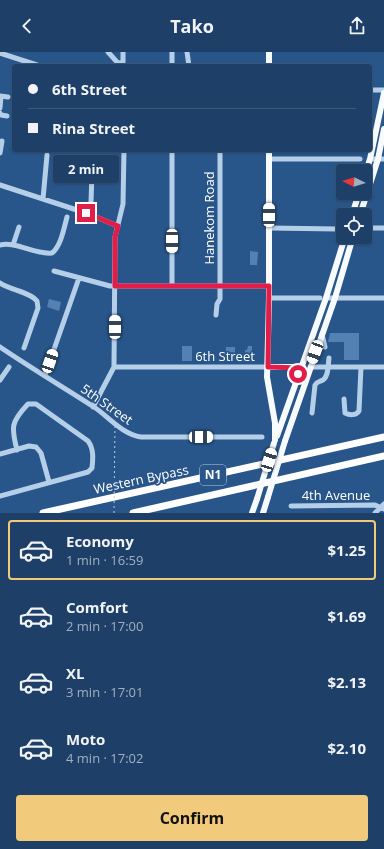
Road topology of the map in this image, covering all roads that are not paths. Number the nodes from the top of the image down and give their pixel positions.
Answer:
1 (108, 52) edge
2 (123, 52) edge
3 (172, 52) edge
4 (187, 52) edge
5 (269, 52) edge
6 (0, 53) edge
7 (34, 64) edge
8 (121, 64) edge
9 (123, 64) edge
10 (172, 64) edge
11 (189, 64) edge
12 (269, 64) edge
13 (372, 90) edge
14 (384, 90) edge
15 (384, 93) edge
16 (0, 96) edge
17 (8, 97) dead end
18 (0, 108) edge
19 (0, 113) edge
20 (7, 116) dead end
21 (384, 129) edge
22 (2, 141) dead end
23 (372, 150) edge
24 (124, 152) edge
25 (172, 152) edge
26 (220, 152) edge
27 (269, 152) edge
28 (371, 152) edge
29 (0, 153) edge
30 (47, 155) dead end
31 (269, 159) junction
32 (360, 159) dead end
33 (370, 159) junction
34 (381, 159) edge
35 (368, 164) edge
36 (92, 173) dead end
37 (0, 185) edge
38 (43, 199) junction
39 (363, 208) edge
40 (86, 213) junction
41 (67, 217) dead end
42 (118, 226) junction
43 (19, 227) dead end
44 (269, 228) junction
45 (372, 228) edge
46 (384, 228) edge
47 (336, 229) edge
48 (342, 244) edge
49 (351, 244) edge
50 (0, 245) edge
51 (13, 245) junction
52 (54, 271) dead end
53 (79, 278) junction
54 (0, 283) edge
55 (115, 286) junction
56 (172, 286) junction
57 (220, 286) junction
58 (269, 286) junction
59 (269, 298) junction
60 (323, 298) junction
61 (335, 298) junction
62 (384, 298) edge
63 (216, 315) dead end
64 (0, 346) edge
65 (24, 348) dead end
66 (329, 358) dead end
67 (9, 367) dead end
68 (114, 367) junction
69 (268, 367) junction
70 (310, 367) junction
71 (328, 367) junction
72 (361, 367) junction
73 (384, 367) edge
74 (300, 368) junction
75 (45, 375) junction
76 (0, 380) edge
77 (344, 399) dead end
78 (93, 407) junction
79 (312, 413) dead end
80 (262, 437) dead end
81 (384, 437) edge
82 (275, 442) junction
83 (17, 450) junction
84 (0, 454) edge
85 (384, 456) edge
86 (49, 482) junction
87 (0, 496) edge
88 (291, 506) dead end
89 (383, 507) edge
90 (43, 513) edge
91 (133, 513) edge
92 (252, 513) edge
93 (263, 513) edge
94 (375, 513) edge

1 - 8 street
2 - 9 street
3 - 10 street
4 - 11 street
5 - 12 main road
6 - 7 street
13 - 14 street
15 - 23 main road
16 - 17 street
16 - 18 street
19 - 20 street
21 - 34 main road
22 - 29 street
24 - 42 street
25 - 56 street
26 - 57 street, Hanekom Road
27 - 31 main road
28 - 33 main road
30 - 38 street
31 - 32 street
31 - 44 main road
33 - 34 street
33 - 35 main road
34 - 39 main road
36 - 40 street
37 - 38 street
38 - 40 street
40 - 42 street
41 - 51 street
42 - 55 street
43 - 51 street
44 - 47 street
44 - 58 main road
45 - 46 street
48 - 60 main road
49 - 61 main road
50 - 51 street
52 - 53 street
53 - 55 street
53 - 75 street
54 - 65 street
55 - 56 street
55 - 68 street
56 - 57 street
57 - 58 street
57 - 63 street, Hanekom Road
58 - 59 main road
59 - 60 street
59 - 69 main road
60 - 61 street
60 - 74 main road
61 - 62 street
61 - 70 main road
64 - 75 street, 5th Street
66 - 71 street
67 - 76 street
68 - 69 street, 6th Street
68 - 78 street
69 - 74 main road, 6th Street
69 - 82 main road
70 - 71 street, 6th Street
70 - 74 main road, 6th Street
70 - 93 main road, bridge
71 - 72 street, 6th Street
71 - 79 street
72 - 73 street, 6th Street
72 - 77 street
74 - 82 main road
75 - 78 street, 5th Street
78 - 80 street, 5th Street
81 - 90 highway, Western Bypass / N1
82 - 92 main road, bridge
83 - 84 street
83 - 86 street
83 - 86 street
85 - 91 highway, N1
86 - 87 street
88 - 89 street, 4th Avenue
89 - 94 street

